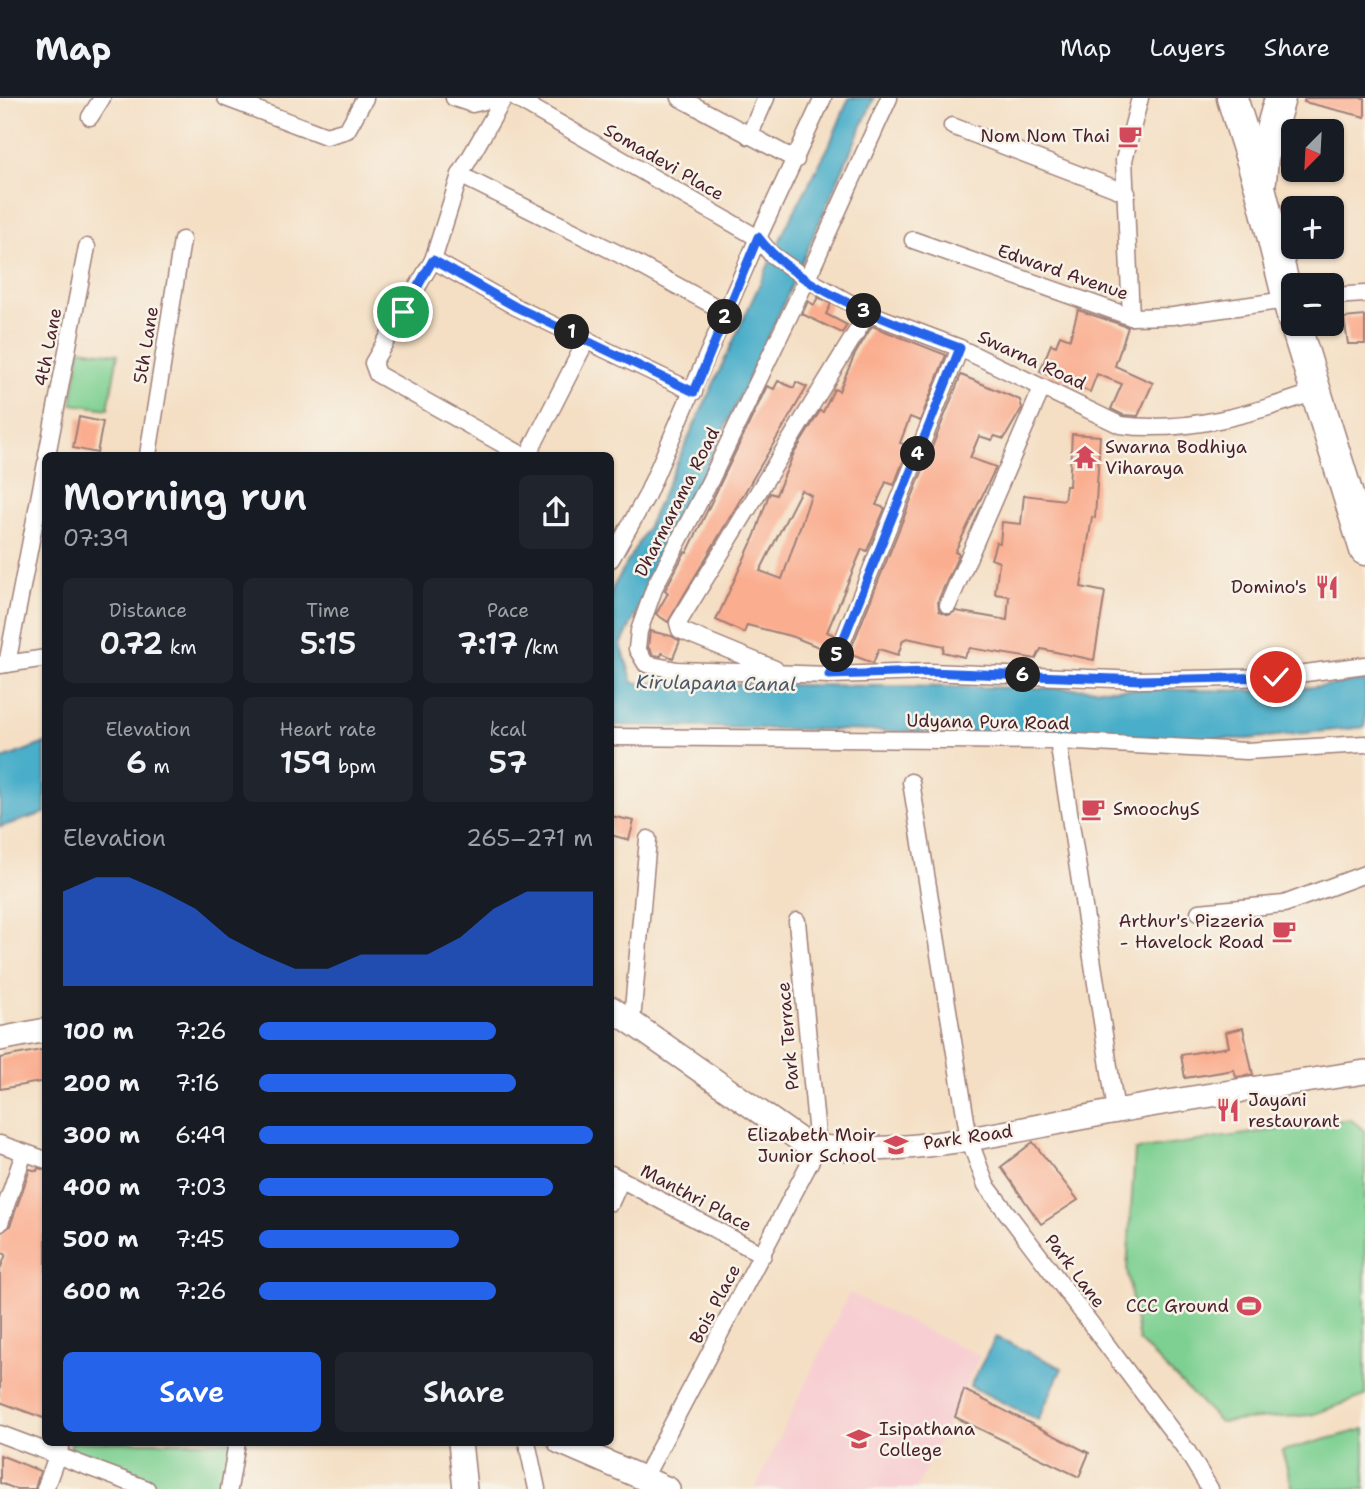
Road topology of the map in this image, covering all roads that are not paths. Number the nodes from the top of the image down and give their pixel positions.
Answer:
1 (102, 98) edge
2 (226, 98) edge
3 (365, 98) edge
4 (454, 98) edge
5 (497, 98) edge
6 (504, 98) edge
7 (515, 98) edge
8 (680, 98) edge
9 (766, 98) edge
10 (823, 98) edge
11 (889, 98) edge
12 (1140, 98) edge
13 (1232, 98) edge
14 (1244, 98) edge
15 (1269, 98) edge
16 (1280, 98) edge
17 (90, 117) dead end
18 (952, 126) dead end
19 (749, 136) junction
20 (796, 160) junction
21 (460, 175) junction
22 (1260, 187) junction
23 (1127, 193) junction
24 (758, 237) junction
25 (182, 240) dead end
26 (913, 240) dead end
27 (87, 247) dead end
28 (433, 260) junction
29 (1282, 273) edge
30 (807, 279) junction
31 (1365, 294) edge
32 (1344, 295) edge
33 (1281, 311) edge
34 (727, 313) junction
35 (868, 313) junction
36 (1131, 317) junction
37 (1300, 336) edge
38 (587, 339) junction
39 (960, 348) junction
40 (1042, 388) junction
41 (1318, 391) junction
42 (694, 392) junction
43 (48, 452) edge
44 (148, 452) edge
45 (517, 452) edge
46 (530, 452) edge
47 (42, 482) edge
48 (1365, 550) edge
49 (614, 554) edge
50 (948, 605) dead end
51 (42, 659) edge
52 (3, 664) edge
53 (1365, 665) edge
54 (785, 673) junction
55 (829, 675) junction
56 (614, 737) edge
57 (1058, 741) junction
58 (1365, 744) edge
59 (911, 782) dead end
60 (648, 839) dead end
61 (1365, 874) edge
62 (1199, 912) dead end
63 (797, 921) dead end
64 (614, 1010) edge
65 (632, 1021) junction
66 (42, 1031) edge
67 (0, 1040) edge
68 (1365, 1072) edge
69 (1116, 1111) junction
70 (969, 1139) junction
71 (0, 1144) edge
72 (818, 1147) junction
73 (24, 1153) junction
74 (42, 1159) edge
75 (616, 1177) edge
76 (0, 1223) edge
77 (763, 1255) junction
78 (0, 1434) edge
79 (42, 1445) edge
80 (235, 1446) edge
81 (460, 1446) edge
82 (528, 1446) edge
83 (569, 1446) edge
84 (59, 1450) edge
85 (643, 1478) junction
86 (45, 1489) edge
87 (147, 1489) edge
88 (229, 1489) edge
89 (465, 1489) edge
90 (537, 1489) edge
91 (668, 1489) edge
92 (1210, 1489) edge

1 - 17 street
2 - 3 street
4 - 5 street
6 - 21 street
7 - 24 street, Somadevi Place
8 - 19 street
9 - 19 street
10 - 20 street
11 - 30 street
12 - 23 street
13 - 22 highway
14 - 15 highway
16 - 22 highway
18 - 23 street
19 - 20 street
20 - 24 street
21 - 28 street
21 - 34 street
22 - 29 highway
23 - 36 street
24 - 30 street, Swarna Road
24 - 34 street
25 - 44 street, 5th Lane
26 - 36 street, Edward Avenue
27 - 43 street, 4th Lane
28 - 38 street
28 - 45 street
30 - 35 street, Swarna Road
30 - 54 street, Dharmarama Road
31 - 32 street
33 - 36 street, Edward Avenue
34 - 42 street
35 - 39 street, Swarna Road
35 - 54 street
37 - 41 highway
38 - 42 street
38 - 46 street
39 - 40 street, Swarna Road
39 - 55 street
40 - 41 street, Swarna Road
40 - 50 street
41 - 48 highway
42 - 49 street
47 - 52 street
51 - 52 street
53 - 55 street, Dharmarama Road
54 - 55 street, Dharmarama Road
56 - 57 street, Udyana Pura Road
57 - 58 street, Udyana Pura Road
57 - 69 street
59 - 70 street, Park Lane
60 - 65 street
61 - 62 street
63 - 72 street, Park Terrace
64 - 65 main road, Park Road
65 - 72 main road, Park Road
66 - 67 main road
68 - 69 main road, Park Road
69 - 70 main road, Park Road
70 - 72 main road, Park Road
70 - 92 street, Park Lane
71 - 73 street
72 - 77 street, Bois Place
73 - 74 street
73 - 76 street
75 - 77 street, Manthri Place
77 - 85 street, Bois Place
78 - 79 street
80 - 88 street
81 - 89 main road
82 - 90 street
83 - 85 main road
84 - 86 street
84 - 87 street
85 - 91 main road

